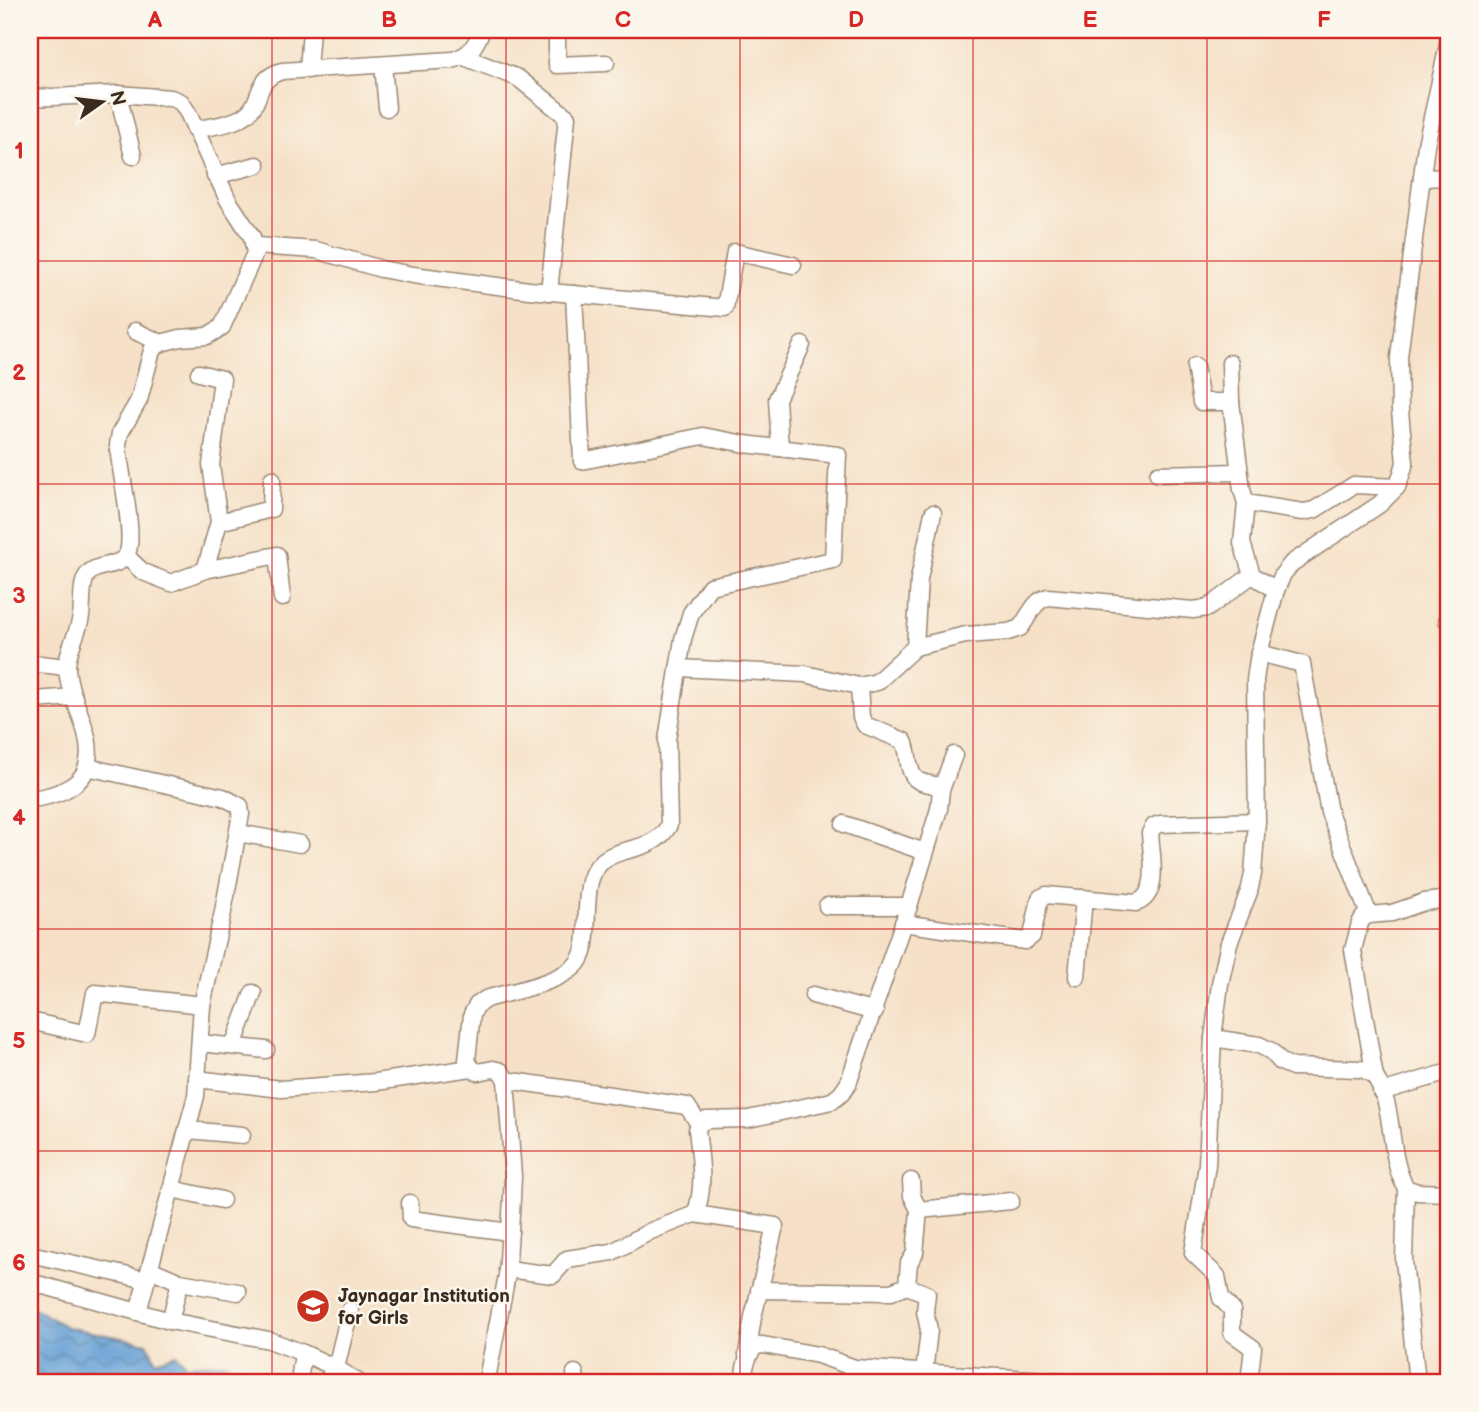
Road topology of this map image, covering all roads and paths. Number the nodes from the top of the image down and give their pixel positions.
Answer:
1 (311, 30) edge
2 (482, 30) edge
3 (557, 30) edge
4 (1449, 40) edge
5 (464, 57) junction
6 (606, 63) dead end
7 (383, 65) junction
8 (308, 70) junction
9 (118, 94) junction
10 (30, 98) edge
11 (387, 108) dead end
12 (195, 130) junction
13 (133, 156) dead end
14 (257, 165) dead end
15 (215, 176) junction
16 (1449, 177) edge
17 (1422, 178) junction
18 (255, 246) junction
19 (793, 264) dead end
20 (549, 292) junction
21 (574, 294) junction
22 (135, 331) dead end
23 (161, 343) junction
24 (802, 345) dead end
25 (1230, 363) dead end
26 (1195, 366) dead end
27 (199, 373) dead end
28 (1231, 402) junction
29 (780, 448) junction
30 (1239, 472) junction
31 (1158, 474) dead end
32 (272, 479) dead end
33 (1397, 487) junction
34 (1246, 503) junction
35 (933, 513) dead end
36 (219, 523) junction
37 (126, 556) junction
38 (205, 570) junction
39 (1252, 575) junction
40 (1276, 590) junction
41 (282, 598) dead end
42 (915, 647) junction
43 (1259, 653) junction
44 (30, 663) edge
45 (67, 667) junction
46 (678, 668) junction
47 (859, 686) junction
48 (74, 697) junction
49 (35, 700) dead end
50 (954, 755) dead end
51 (87, 767) junction
52 (941, 790) junction
53 (30, 799) edge
54 (1257, 821) junction
55 (844, 824) dead end
56 (238, 833) junction
57 (300, 844) dead end
58 (925, 852) junction
59 (1084, 898) junction
60 (1449, 899) edge
61 (827, 906) dead end
62 (909, 906) junction
63 (1369, 915) junction
64 (903, 923) junction
65 (1077, 977) dead end
66 (253, 993) dead end
67 (813, 995) dead end
68 (202, 1004) junction
69 (875, 1012) junction
70 (30, 1021) edge
71 (1213, 1038) junction
72 (200, 1043) junction
73 (233, 1046) junction
74 (266, 1050) dead end
75 (471, 1068) junction
76 (1449, 1072) edge
77 (1375, 1077) junction
78 (197, 1079) junction
79 (506, 1080) junction
80 (1381, 1092) junction
81 (699, 1124) junction
82 (188, 1130) junction
83 (242, 1135) dead end
84 (911, 1181) dead end
85 (1406, 1188) junction
86 (172, 1189) junction
87 (1449, 1193) edge
88 (222, 1200) dead end
89 (1011, 1201) dead end
90 (410, 1203) dead end
91 (919, 1210) junction
92 (695, 1214) junction
93 (510, 1232) junction
94 (30, 1254) edge
95 (507, 1269) junction
96 (149, 1274) junction
97 (30, 1282) edge
98 (180, 1282) junction
99 (907, 1286) junction
100 (759, 1290) junction
101 (237, 1293) dead end
102 (350, 1310) dead end
103 (138, 1312) junction
104 (170, 1321) junction
105 (303, 1353) junction
106 (745, 1364) junction
107 (337, 1368) junction
108 (924, 1373) junction
109 (854, 1375) edge
110 (948, 1379) edge
111 (1061, 1381) edge
112 (299, 1382) edge
113 (326, 1382) edge
114 (358, 1382) edge
115 (490, 1382) edge
116 (744, 1382) edge
117 (1248, 1382) edge
118 (1417, 1382) edge

1 - 8 street
2 - 5 street
3 - 6 street
4 - 17 street
5 - 7 street
5 - 20 street
7 - 8 street
7 - 11 street
8 - 12 street
9 - 10 street
9 - 12 street
9 - 13 street
12 - 15 street
14 - 15 street
15 - 18 street
16 - 17 street
17 - 33 street
18 - 20 street
18 - 23 street
19 - 21 street
20 - 21 street
21 - 29 street
22 - 23 street
23 - 37 street
24 - 29 street
25 - 28 street
26 - 28 street
27 - 36 street
28 - 30 street
29 - 46 street
30 - 31 street
30 - 34 street
32 - 36 street
33 - 34 street
33 - 40 street
34 - 39 street
35 - 42 street
36 - 38 street
37 - 38 street
37 - 45 street
38 - 41 street
39 - 40 street
39 - 42 street
40 - 43 street
42 - 47 street
43 - 54 street
43 - 63 street
44 - 45 street
45 - 48 street
46 - 47 street
46 - 75 street
47 - 52 street
48 - 49 street
48 - 51 street
50 - 52 street
51 - 53 street
51 - 56 street
52 - 58 street
54 - 59 street
54 - 71 street
55 - 58 street
56 - 57 street
56 - 68 street
58 - 62 street
59 - 64 street
59 - 65 street
60 - 63 street
61 - 62 street
62 - 64 street
63 - 77 street
64 - 69 street
66 - 73 street
67 - 69 street
68 - 70 street
68 - 72 street
69 - 81 street
71 - 77 street
71 - 117 street
72 - 73 street
72 - 78 street
73 - 74 street
75 - 78 street
75 - 79 street
76 - 80 street
77 - 80 street
78 - 82 street
79 - 81 street
79 - 93 street
80 - 85 street
81 - 92 street
82 - 83 street
82 - 86 street
84 - 91 street
85 - 87 street
85 - 118 street
86 - 88 street
86 - 96 street
89 - 91 street
90 - 93 street
91 - 99 street
92 - 95 street
92 - 100 street
93 - 95 street
94 - 96 street
95 - 115 street
96 - 98 street
96 - 103 street
97 - 103 street
98 - 101 street
98 - 104 street
99 - 100 street
99 - 108 street
100 - 106 street
102 - 107 street
103 - 104 street
104 - 105 street
105 - 107 street
105 - 112 street
106 - 109 street
106 - 116 street
107 - 113 street
107 - 114 street
108 - 109 street
108 - 110 street
110 - 111 street

